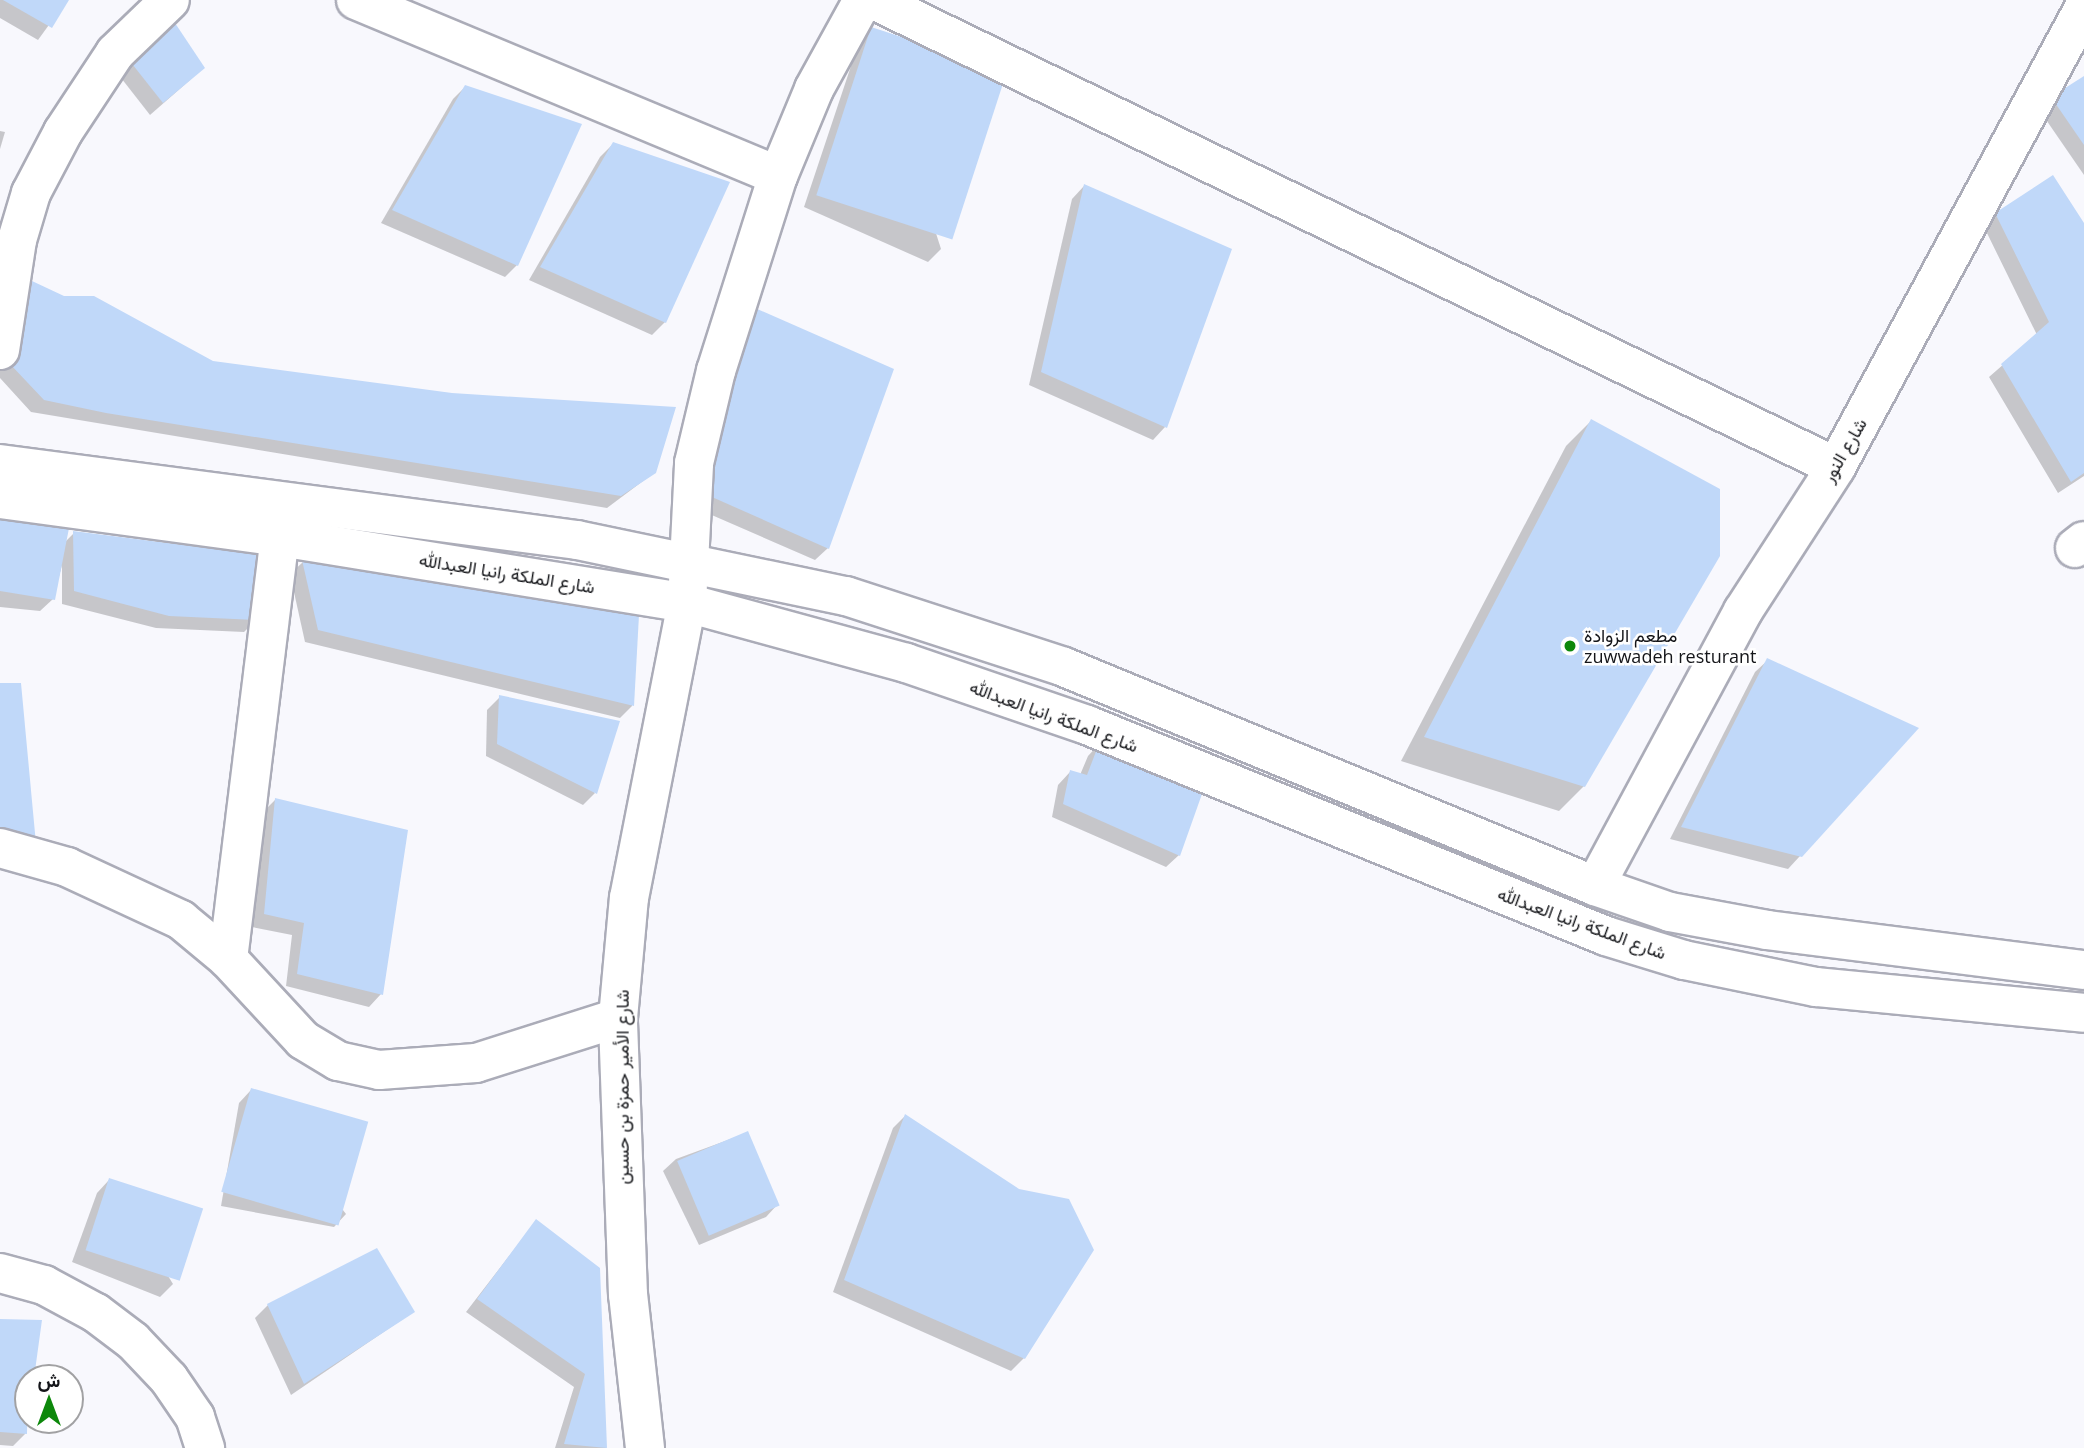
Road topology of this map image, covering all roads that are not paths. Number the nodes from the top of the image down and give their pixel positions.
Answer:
1 (170, 0) edge
2 (356, 0) edge
3 (863, 0) edge
4 (874, 0) edge
5 (2084, 8) edge
6 (778, 176) junction
7 (0, 350) edge
8 (0, 464) edge
9 (1836, 467) junction
10 (0, 499) edge
11 (280, 537) junction
12 (689, 563) junction
13 (687, 603) junction
14 (0, 848) edge
15 (1595, 886) junction
16 (228, 959) junction
17 (2084, 970) edge
18 (2084, 1013) edge
19 (618, 1018) junction
20 (0, 1273) edge
21 (205, 1448) edge
22 (645, 1448) edge

1 - 7 street
2 - 6 street
3 - 6 street, شارع الأمير حمزة بن حسين
4 - 9 street
5 - 9 street, شارع النور
6 - 12 street, شارع الأمير حمزة بن حسين
8 - 12 street
9 - 15 street, شارع النور
10 - 11 street, شارع الملكة رانيا العبدالله
11 - 13 street, شارع الملكة رانيا العبدالله
11 - 16 street
12 - 13 street, شارع الأمير حمزة بن حسين
12 - 15 street
13 - 18 street, شارع الملكة رانيا العبدالله
13 - 19 street, شارع الأمير حمزة بن حسين
14 - 16 street
15 - 17 street
16 - 19 street
19 - 22 street, شارع الأمير حمزة بن حسين
20 - 21 street

